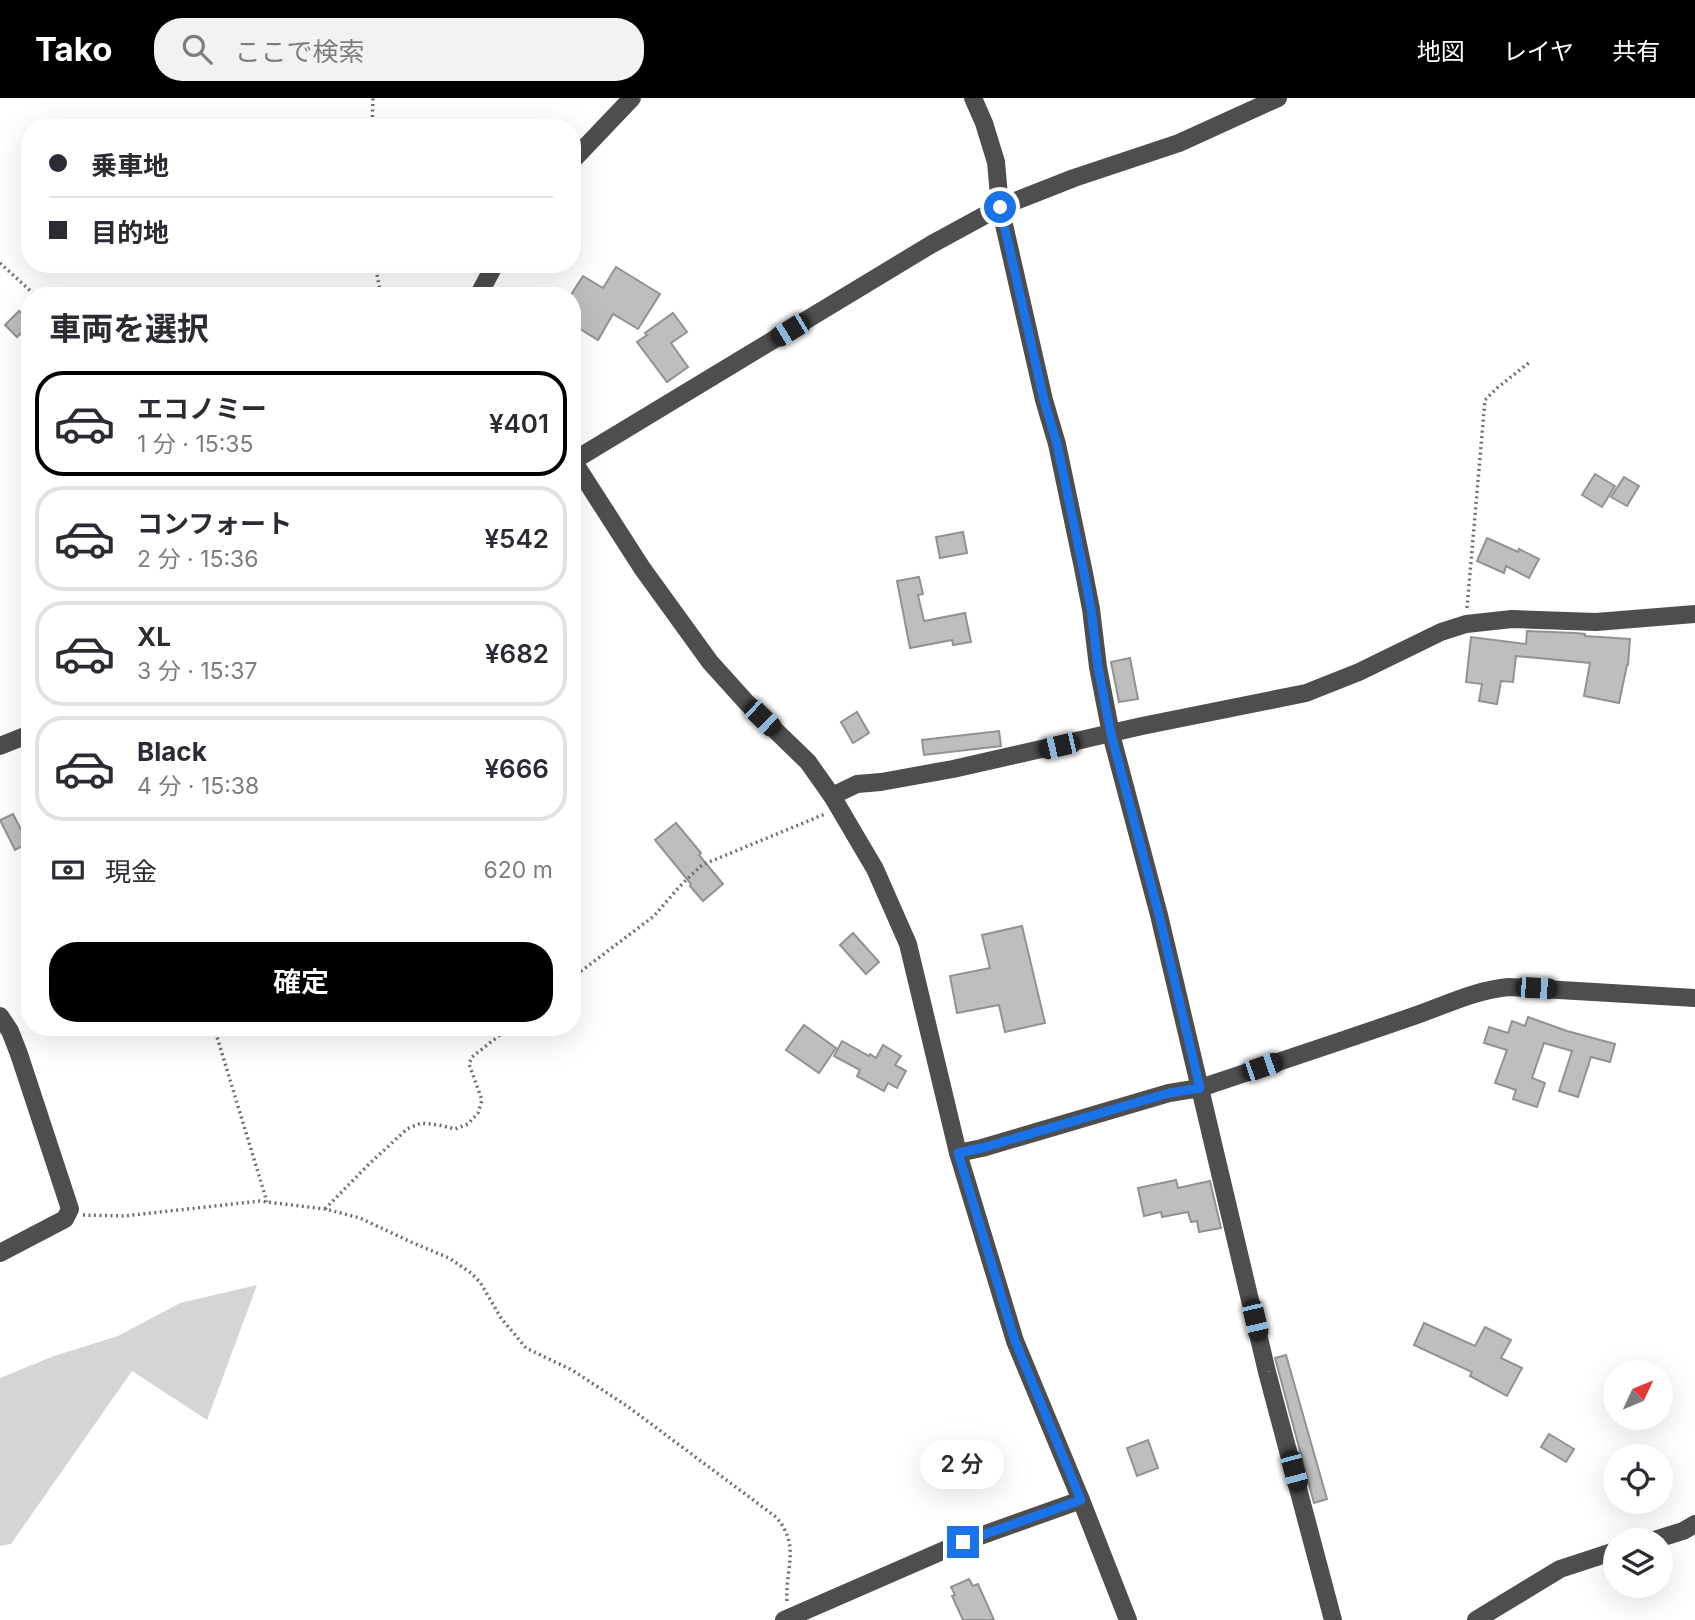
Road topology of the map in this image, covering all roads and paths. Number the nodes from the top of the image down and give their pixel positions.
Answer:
1 (373, 98) edge
2 (632, 98) edge
3 (973, 98) edge
4 (1278, 98) edge
5 (372, 119) edge
6 (581, 152) edge
7 (1000, 207) junction
8 (0, 263) edge
9 (27, 287) edge
10 (1530, 362) dead end
11 (581, 455) edge
12 (581, 473) edge
13 (1695, 614) edge
14 (1466, 624) junction
15 (1111, 734) junction
16 (21, 738) edge
17 (0, 746) edge
18 (836, 802) junction
19 (581, 971) edge
20 (1695, 998) edge
21 (0, 1016) edge
22 (217, 1036) edge
23 (499, 1036) edge
24 (1200, 1088) junction
25 (958, 1153) junction
26 (267, 1202) junction
27 (70, 1209) junction
28 (326, 1209) junction
29 (0, 1253) edge
30 (1081, 1500) junction
31 (1695, 1524) edge
32 (1673, 1534) edge
33 (1603, 1555) edge
34 (787, 1618) edge
35 (1128, 1620) edge
36 (1333, 1620) edge
37 (1476, 1620) edge

1 - 5 path
2 - 6 street
3 - 7 street
4 - 7 street
7 - 11 street
7 - 15 street
8 - 9 path
10 - 14 path
12 - 18 street
13 - 14 street
14 - 15 street
15 - 18 street
15 - 24 street
16 - 17 street
18 - 19 path
18 - 25 street
20 - 24 street
21 - 27 street
22 - 26 path
23 - 28 path
24 - 25 street
24 - 36 street
25 - 30 street
26 - 27 path
26 - 28 path
27 - 29 street
28 - 34 path
30 - 34 street
30 - 35 street
31 - 32 street
33 - 37 street

